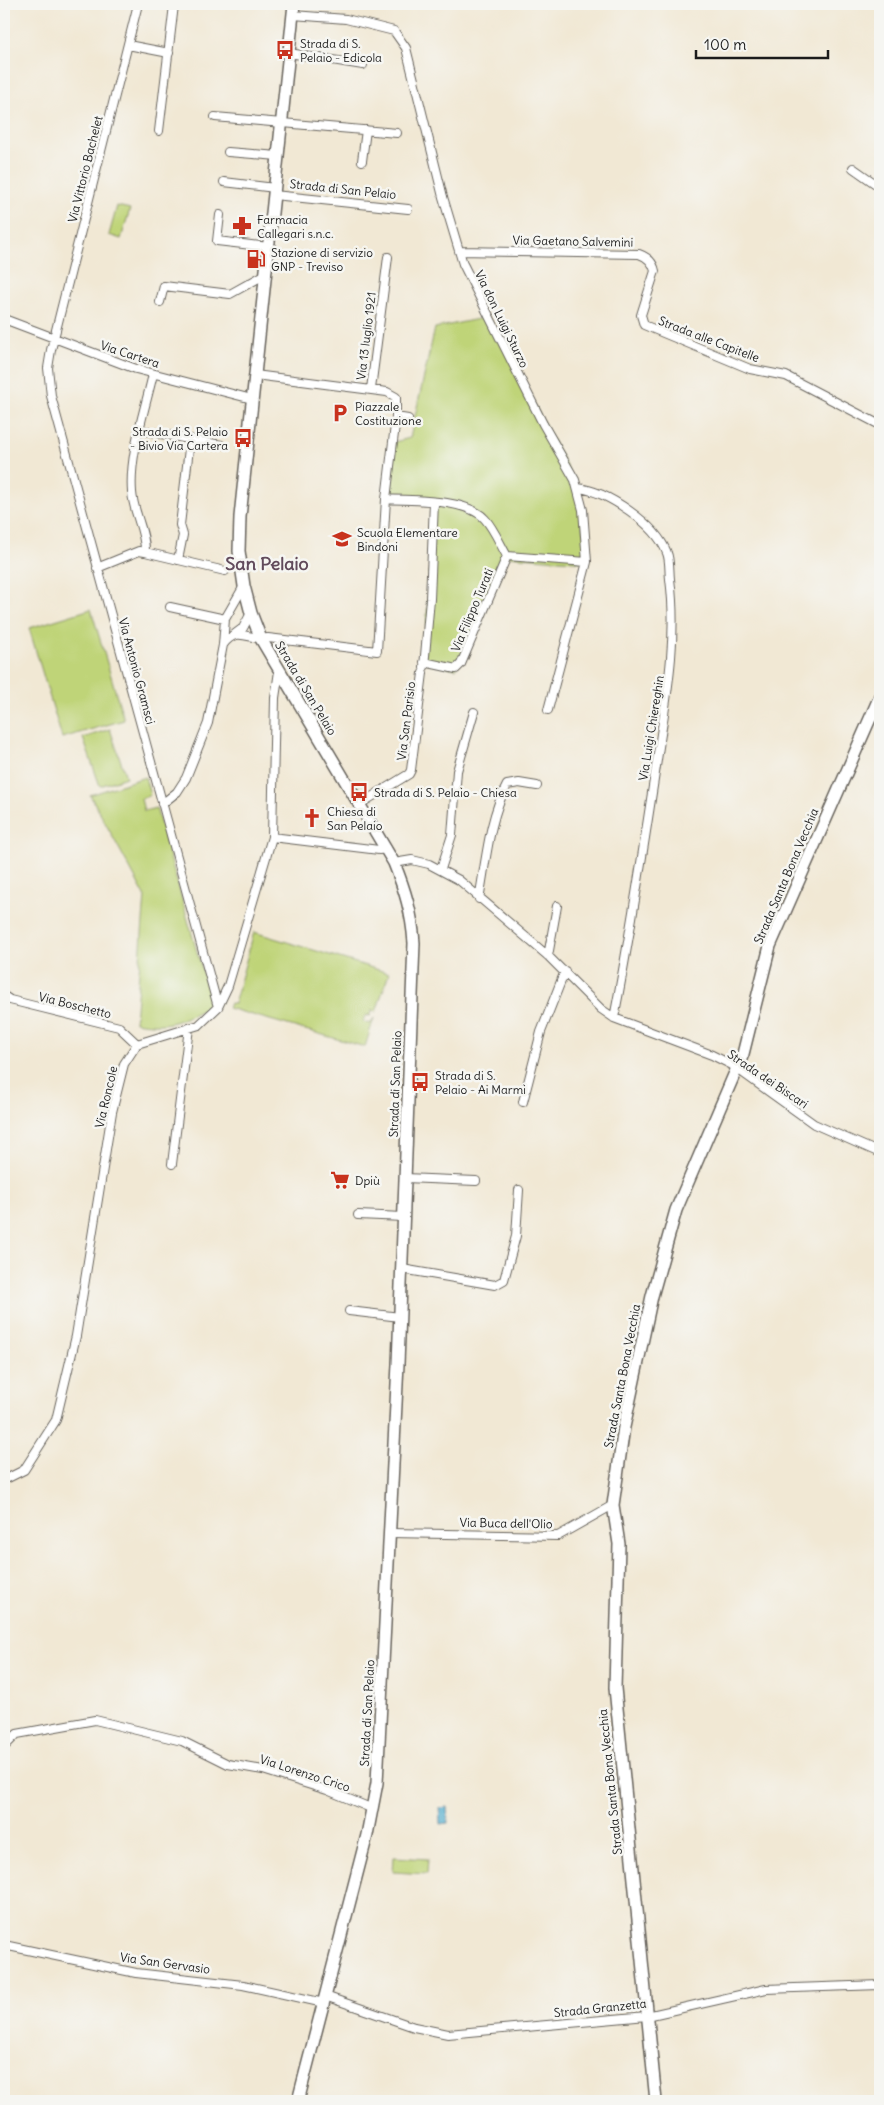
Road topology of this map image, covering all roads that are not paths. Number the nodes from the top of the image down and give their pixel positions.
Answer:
1 (138, 4) edge
2 (174, 5) dead end
3 (293, 9) edge
4 (128, 45) junction
5 (169, 53) junction
6 (289, 53) junction
7 (362, 65) dead end
8 (215, 117) dead end
9 (282, 123) junction
10 (366, 130) junction
11 (159, 131) dead end
12 (397, 133) dead end
13 (228, 152) dead end
14 (278, 156) junction
15 (362, 161) dead end
16 (853, 168) dead end
17 (224, 182) dead end
18 (880, 188) edge
19 (275, 192) junction
20 (408, 210) dead end
21 (220, 215) dead end
22 (269, 247) junction
23 (459, 251) junction
24 (388, 257) dead end
25 (266, 274) junction
26 (160, 302) dead end
27 (4, 319) edge
28 (641, 321) joint
29 (54, 339) junction
30 (153, 374) junction
31 (255, 375) junction
32 (371, 389) junction
33 (252, 399) junction
34 (396, 417) junction
35 (408, 419) dead end
36 (880, 425) edge
37 (140, 430) junction
38 (190, 440) junction
39 (221, 445) dead end
40 (578, 488) junction
41 (386, 499) junction
42 (434, 502) junction
43 (145, 552) junction
44 (507, 556) junction
45 (178, 560) junction
46 (587, 562) junction
47 (97, 568) junction
48 (225, 571) dead end
49 (244, 586) junction
50 (170, 606) dead end
51 (251, 613) junction
52 (225, 619) junction
53 (233, 635) junction
54 (261, 639) junction
55 (224, 646) junction
56 (424, 667) junction
57 (279, 670) junction
58 (290, 690) junction
59 (880, 696) edge
60 (276, 698) junction
61 (548, 710) dead end
62 (474, 712) dead end
63 (537, 786) dead end
64 (162, 804) junction
65 (360, 804) junction
66 (272, 837) junction
67 (387, 848) junction
68 (394, 863) junction
69 (442, 869) junction
70 (479, 899) junction
71 (557, 906) dead end
72 (548, 956) junction
73 (565, 971) junction
74 (4, 996) edge
75 (218, 1007) junction
76 (614, 1018) junction
77 (189, 1028) junction
78 (137, 1044) junction
79 (737, 1069) junction
80 (523, 1102) dead end
81 (880, 1153) edge
82 (172, 1164) dead end
83 (405, 1178) junction
84 (476, 1182) dead end
85 (520, 1190) dead end
86 (358, 1215) dead end
87 (404, 1216) junction
88 (402, 1269) junction
89 (349, 1311) dead end
90 (400, 1317) junction
91 (4, 1480) edge
92 (614, 1506) junction
93 (390, 1533) junction
94 (4, 1747) edge
95 (373, 1809) junction
96 (4, 1945) edge
97 (880, 1985) edge
98 (324, 2000) junction
99 (647, 2016) junction
100 (298, 2101) edge
101 (656, 2101) edge

1 - 4 street, Via Vittorio Bachelet
2 - 5 street
3 - 6 main road, Strada di San Pelaio
3 - 23 street, Via don Luigi Sturzo
4 - 5 street
4 - 29 street, Via Vittorio Bachelet
5 - 11 street
6 - 7 street
6 - 9 main road, Strada di San Pelaio
8 - 9 street
9 - 10 street
9 - 14 main road, Strada di San Pelaio
10 - 12 street
10 - 15 street
13 - 14 street
14 - 19 main road, Strada di San Pelaio
16 - 18 street
17 - 19 street, Strada di San Pelaio
19 - 20 street, Strada di San Pelaio
19 - 22 main road, Strada di San Pelaio
21 - 22 street
22 - 25 main road, Strada di San Pelaio
23 - 28 street, Via Gaetano Salvemini
23 - 40 street, Via don Luigi Sturzo
24 - 32 street, Via 13 luglio 1921
25 - 26 street
25 - 31 main road, Strada di San Pelaio
27 - 29 street, Via Cartera
28 - 36 street, Strada alle Capitelle
29 - 30 street, Via Cartera
29 - 47 street, Via Antonio Gramsci
30 - 33 street, Via Cartera
30 - 37 street
31 - 32 street
31 - 33 main road, Strada di San Pelaio
32 - 34 street
33 - 49 main road, Strada di San Pelaio
34 - 35 street
34 - 41 street
37 - 38 street
37 - 43 street
38 - 39 street
38 - 45 street
40 - 46 street, Via don Luigi Sturzo
40 - 76 street, Via Luigi Chiereghin
41 - 42 street
41 - 54 street
42 - 44 street
42 - 56 street, Via San Parisio
43 - 45 street
43 - 47 street
44 - 46 street
44 - 56 street, Via Filippo Turati
45 - 48 street
46 - 61 street, Via don Luigi Sturzo
47 - 64 street, Via Antonio Gramsci
49 - 51 main road, Strada di San Pelaio
49 - 52 street
50 - 52 street
51 - 53 street
51 - 54 main road, Strada di San Pelaio
52 - 55 street
53 - 54 street
53 - 55 street
54 - 57 main road, Strada di San Pelaio
55 - 64 street
56 - 65 street, Via San Parisio
57 - 58 main road, Strada di San Pelaio
57 - 60 street
58 - 60 street
58 - 65 main road, Strada di San Pelaio
59 - 79 main road, Strada Santa Bona Vecchia
60 - 66 street
62 - 69 street
63 - 70 street
64 - 75 street, Via Antonio Gramsci
65 - 67 main road, Strada di San Pelaio
66 - 67 street
66 - 75 street
67 - 68 main road, Strada di San Pelaio
68 - 69 street, Strada dei Biscari
68 - 83 main road, Strada di San Pelaio
69 - 70 street, Strada dei Biscari
70 - 72 street, Strada dei Biscari
71 - 72 street
72 - 73 street, Strada dei Biscari
73 - 76 street, Strada dei Biscari
73 - 80 street
74 - 78 street, Via Boschetto
75 - 77 street
76 - 79 street, Strada dei Biscari
77 - 78 street
77 - 82 street
78 - 91 street, Via Roncole
79 - 81 street, Strada dei Biscari
79 - 92 main road, Strada Santa Bona Vecchia
83 - 84 street
83 - 87 main road, Strada di San Pelaio
85 - 88 street
86 - 87 street
87 - 88 main road, Strada di San Pelaio
88 - 90 main road, Strada di San Pelaio
89 - 90 street
90 - 93 main road, Strada di San Pelaio
92 - 93 street, Via Buca dell'Olio
92 - 99 main road, Strada Santa Bona Vecchia
93 - 95 main road, Strada di San Pelaio
94 - 95 street, Via Lorenzo Crico
95 - 98 main road, Strada di San Pelaio
96 - 98 street, Via San Gervasio
97 - 99 street, Strada Granzetta
98 - 99 street, Strada Granzetta
98 - 100 main road, Strada di San Pelaio
99 - 101 main road, Strada Santa Bona Vecchia

